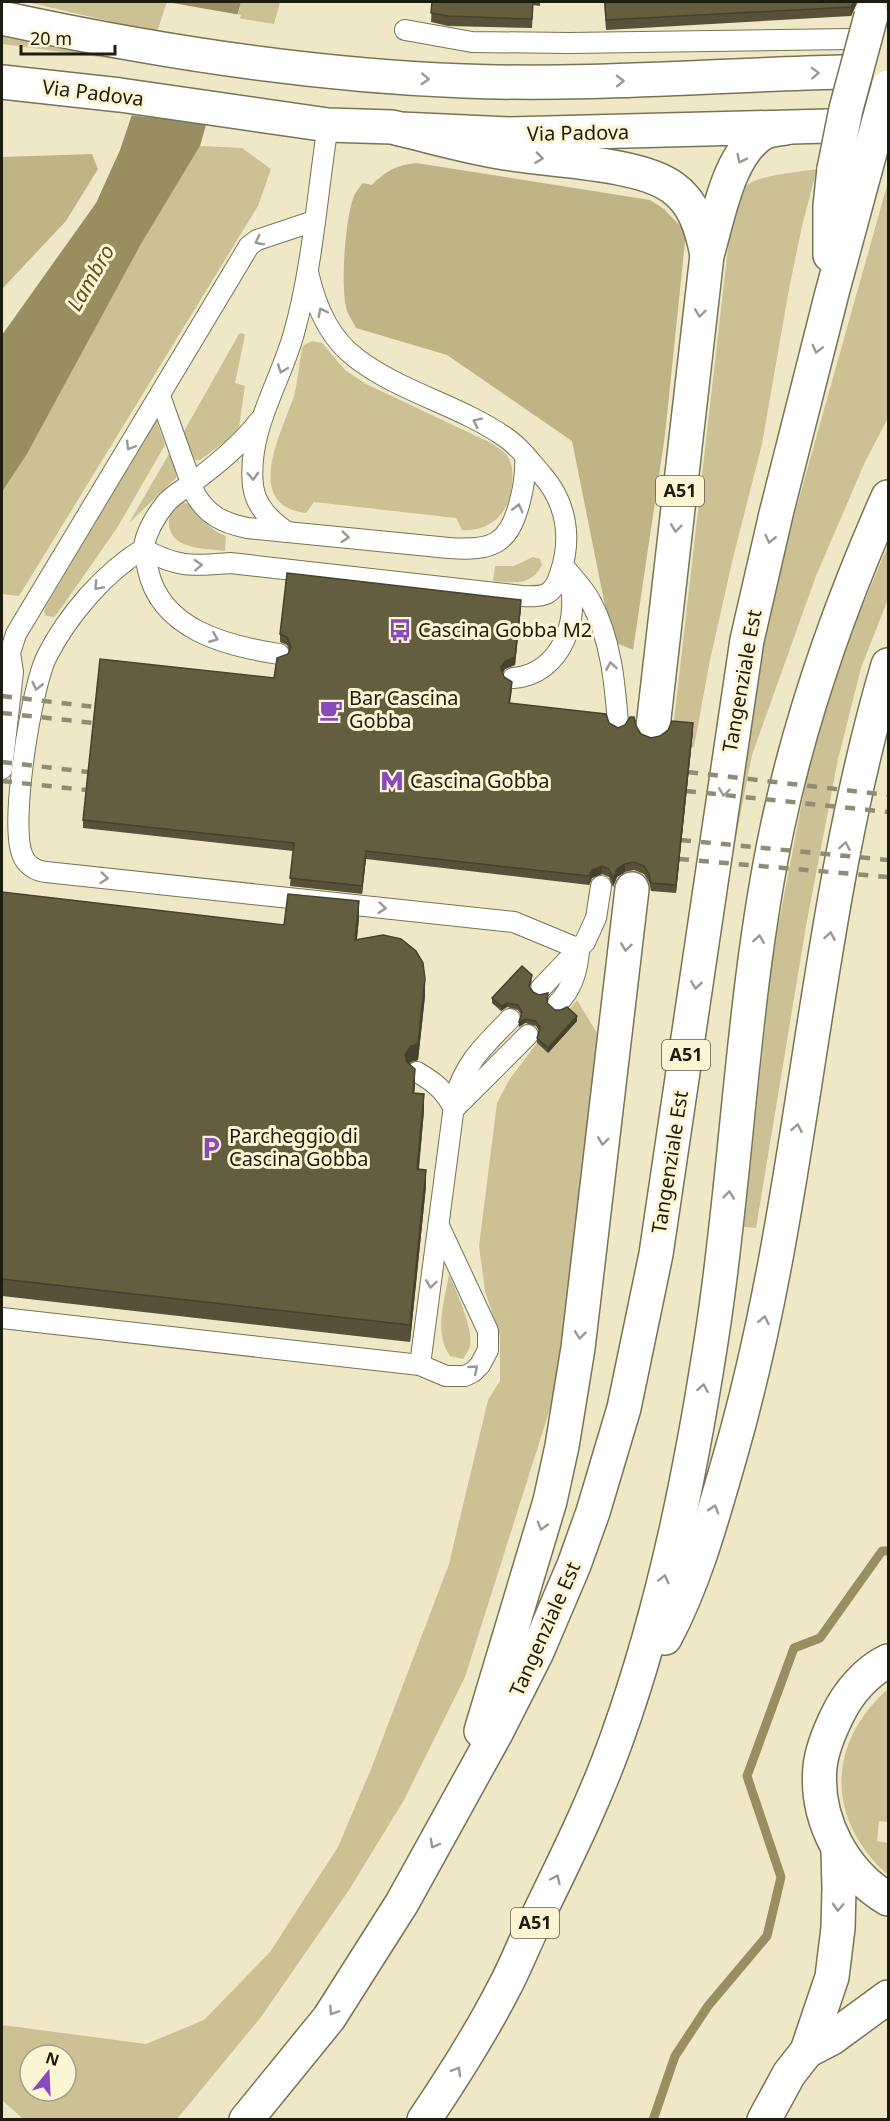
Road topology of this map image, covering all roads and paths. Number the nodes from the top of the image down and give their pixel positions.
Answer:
1 (2, 18) edge
2 (866, 19) edge
3 (405, 30) dead end
4 (841, 72) tunnel mouth
5 (2, 82) edge
6 (888, 87) edge
7 (328, 125) junction
8 (828, 126) dead end
9 (786, 128) junction
10 (400, 129) junction
11 (850, 170) junction
12 (314, 222) junction
13 (707, 255) junction
14 (308, 272) junction
15 (160, 396) junction
16 (261, 419) junction
17 (525, 455) junction
18 (192, 483) junction
19 (888, 497) edge
20 (287, 531) junction
21 (143, 549) junction
22 (563, 566) junction
23 (279, 654) dead end
24 (6, 659) edge
25 (888, 665) edge
26 (513, 678) dead end
27 (618, 724) dead end
28 (653, 727) dead end
29 (2, 769) edge
30 (617, 888) joint
31 (579, 949) junction
32 (541, 988) dead end
33 (558, 1003) dead end
34 (510, 1019) dead end
35 (528, 1035) dead end
36 (417, 1072) edge
37 (454, 1109) junction
38 (439, 1226) junction
39 (2, 1318) edge
40 (420, 1365) junction
41 (888, 1662) edge
42 (624, 1716) junction
43 (462, 1793) junction
44 (838, 1849) junction
45 (888, 1899) edge
46 (888, 1997) edge
47 (807, 2051) junction
48 (246, 2120) edge
49 (424, 2120) edge
50 (764, 2120) edge

1 -> 4 main road
2 - 3 lane
2 - 11 main road, bridge
5 - 7 main road, Via Padova
6 - 11 main road, Tangenziale Est / A51, bridge
7 - 10 main road, Via Padova
7 - 12 lane
8 - 9 main road, Via Padova
9 - 10 main road, Via Padova
9 -> 13 main road, A51
10 -> 13 main road, A51
11 -> 43 main road, Tangenziale Est / A51
12 - 14 lane
12 -> 15 lane
13 -> 28 main road, A51
14 -> 16 lane
17 -> 14 lane
15 - 18 lane
15 -> 24 lane
16 - 18 lane
16 -> 20 lane
20 -> 17 lane
17 - 22 lane
18 - 20 lane
18 - 21 lane
42 -> 19 main road, A51
21 -> 22 lane
21 -> 23 lane
21 -> 31 lane
22 - 26 lane
27 -> 22 lane
24 - 29 lane
42 -> 25 main road
30 - 31 lane
30 -> 43 main road, A51
31 - 32 lane
31 - 33 lane
34 - 37 lane
35 - 37 lane
36 - 37 lane
37 - 38 lane
38 -> 40 lane
40 -> 38 lane
39 - 40 lane
41 - 44 main road
49 -> 42 main road, A51
43 -> 48 main road, Tangenziale Est / A51
44 - 45 main road
44 -> 47 main road
46 - 47 main road
47 - 50 main road

